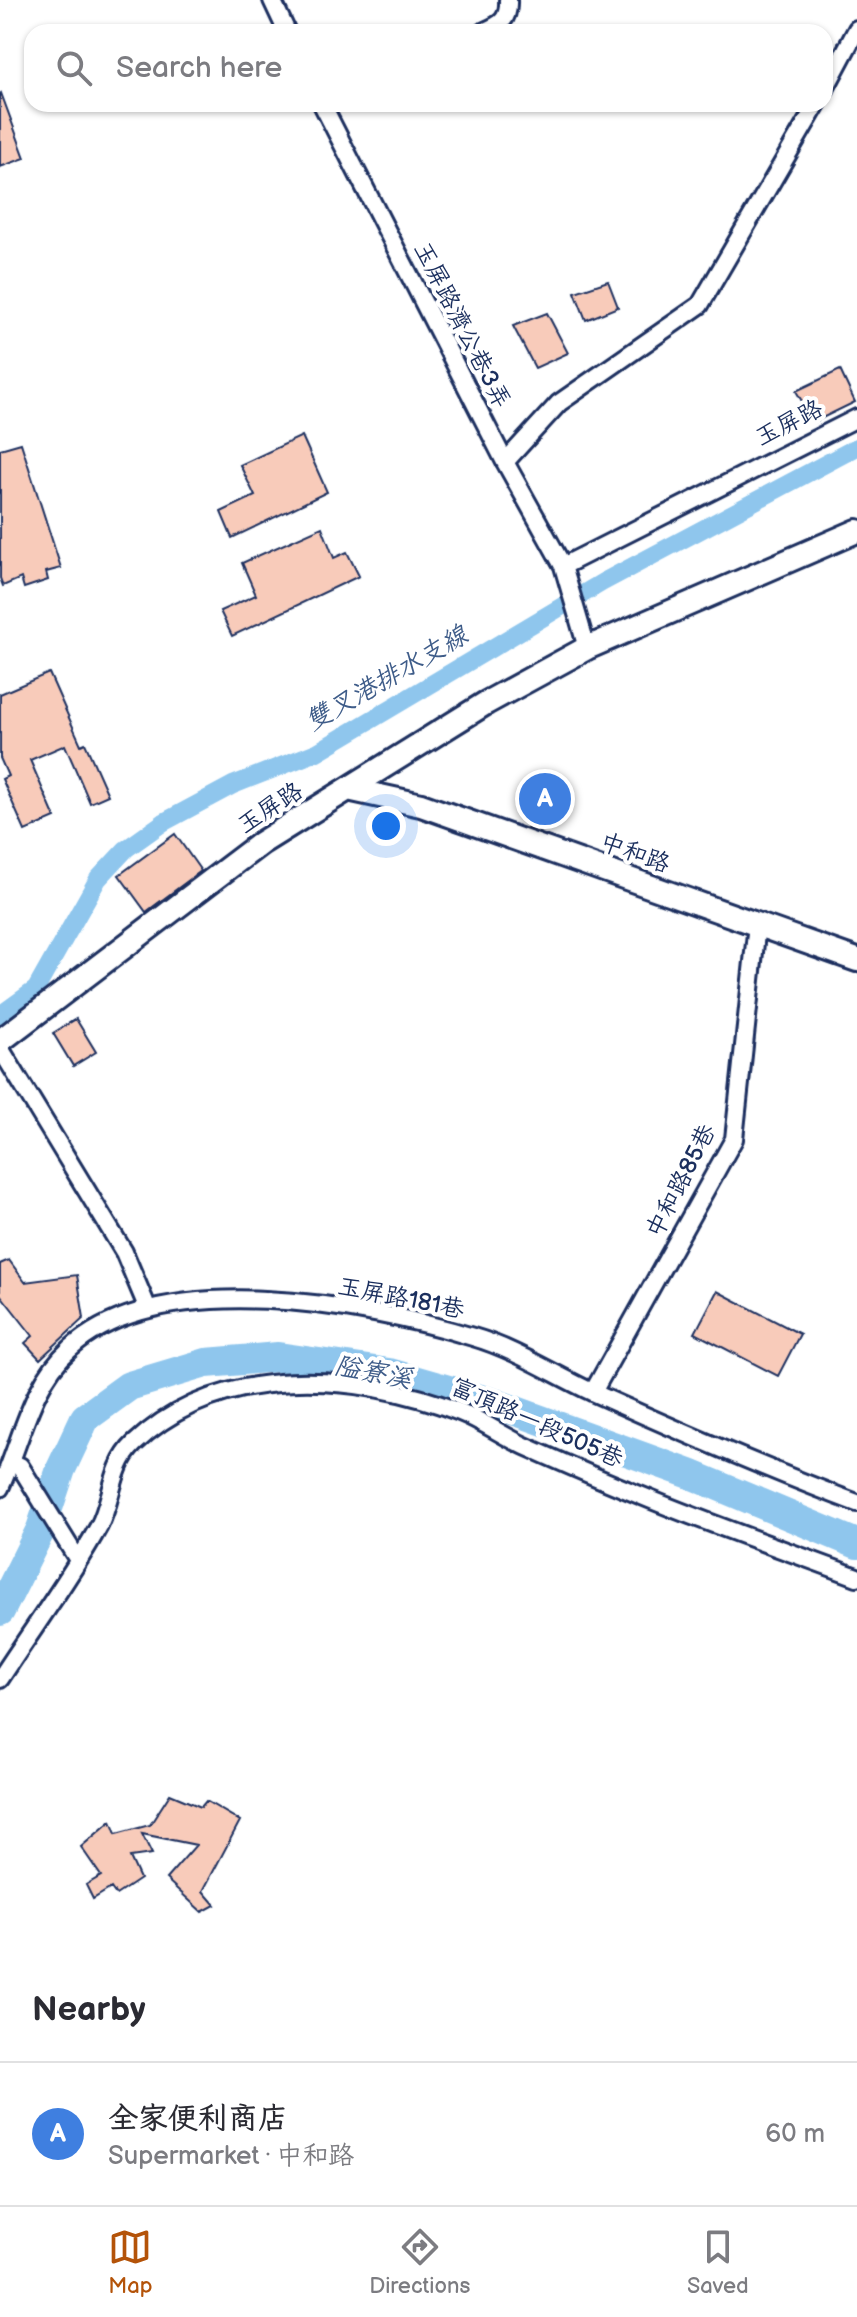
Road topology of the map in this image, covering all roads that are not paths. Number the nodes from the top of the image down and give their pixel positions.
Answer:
1 (272, 0) edge
2 (508, 5) edge
3 (283, 24) edge
4 (500, 24) edge
5 (857, 29) edge
6 (833, 74) edge
7 (327, 112) edge
8 (812, 112) edge
9 (857, 418) edge
10 (505, 462) junction
11 (857, 531) edge
12 (563, 566) junction
13 (587, 648) junction
14 (348, 789) junction
15 (757, 924) junction
16 (857, 960) edge
17 (0, 1041) edge
18 (0, 1048) edge
19 (148, 1309) junction
20 (593, 1392) junction
21 (16, 1464) junction
22 (0, 1488) edge
23 (857, 1503) edge
24 (75, 1554) junction
25 (857, 1577) edge
26 (0, 1679) edge

1 - 3 street
2 - 4 street
5 - 6 street
7 - 10 street, 玉屏路濟公巷3弄
8 - 10 street
9 - 12 street, 玉屏路
10 - 12 street, 玉屏路濟公巷3弄
11 - 13 street, 玉屏路
12 - 13 street
13 - 14 street, 玉屏路
14 - 15 street, 中和路
14 - 17 street, 玉屏路
15 - 16 street, 中和路
15 - 20 street, 中和路85巷
18 - 19 street
19 - 20 street, 玉屏路181巷
19 - 21 street, 玉屏路181巷
20 - 23 street, 玉屏路181巷
21 - 22 street, 玉屏路181巷
21 - 24 street
24 - 25 street, 富頂路一段505巷
24 - 26 street, 富頂路一段505巷

